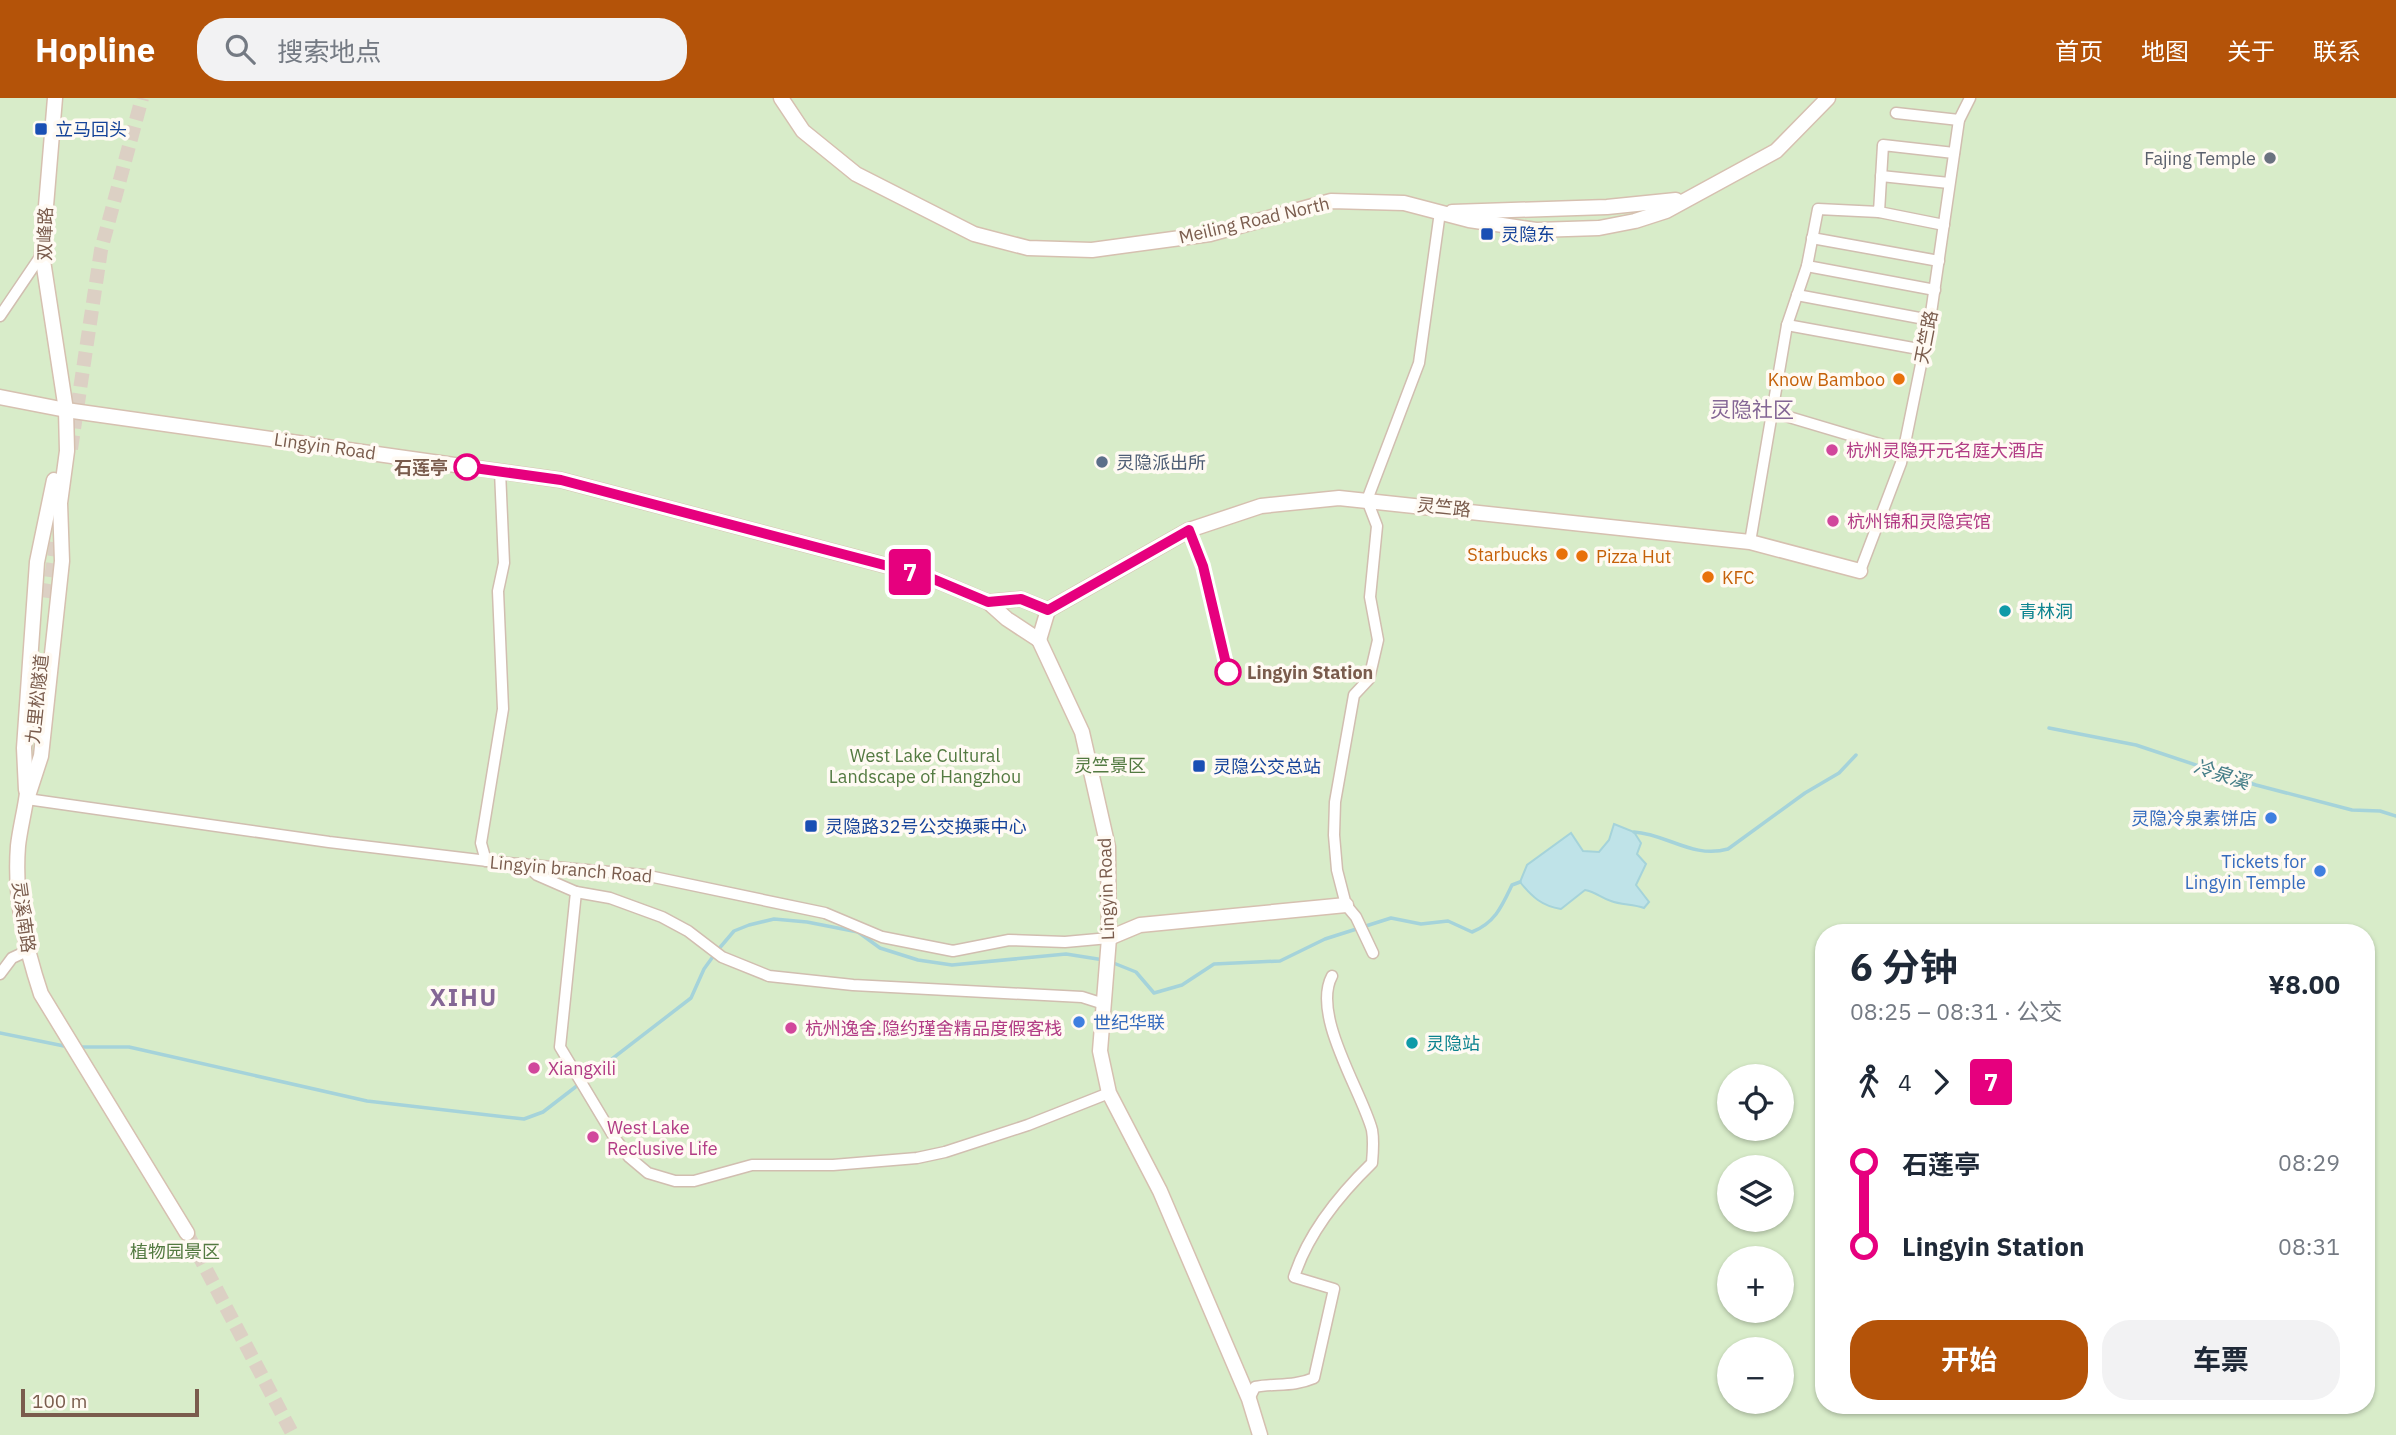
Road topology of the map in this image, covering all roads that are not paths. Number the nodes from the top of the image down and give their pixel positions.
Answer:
1 (54, 98) edge
2 (781, 98) edge
3 (1828, 98) edge
4 (1970, 98) edge
5 (1896, 113) dead end
6 (1959, 120) junction
7 (1954, 153) junction
8 (1881, 176) junction
9 (1949, 183) junction
10 (1690, 198) junction
11 (1440, 212) junction
12 (1879, 212) junction
13 (1944, 225) junction
14 (1812, 238) junction
15 (42, 254) junction
16 (1939, 261) junction
17 (1807, 266) junction
18 (1935, 290) junction
19 (1797, 295) junction
20 (0, 316) edge
21 (1930, 320) junction
22 (1787, 325) junction
23 (1924, 350) junction
24 (0, 397) edge
25 (66, 410) junction
26 (1772, 412) junction
27 (1903, 451) junction
28 (500, 471) junction
29 (1367, 500) junction
30 (1749, 542) junction
31 (1860, 571) joint
32 (48, 598) tunnel mouth
33 (988, 602) junction
34 (1048, 610) junction
35 (1040, 640) junction
36 (27, 799) junction
37 (486, 861) junction
38 (525, 864) junction
39 (576, 892) junction
40 (1346, 905) junction
41 (1109, 942) junction
42 (27, 951) junction
43 (1373, 953) dead end
44 (0, 974) edge
45 (1332, 976) dead end
46 (1104, 1004) junction
47 (1109, 1093) junction
48 (187, 1233) tunnel mouth
49 (1249, 1399) junction
50 (1260, 1435) edge

1 - 15 street, 双峰路
2 - 11 street, Meiling Road North
3 - 10 street, Meiling Road North
4 - 6 street, 天竺路
5 - 6 street
6 - 7 street, 天竺路
7 - 8 street
7 - 9 street, 天竺路
8 - 9 street
8 - 12 street
9 - 13 street, 天竺路
10 - 11 street, Meiling Road North
10 - 11 street, Meiling Road North
11 - 29 street
12 - 13 street
12 - 14 street
13 - 16 street, 天竺路
14 - 16 street
14 - 17 street
15 - 20 street
15 - 25 street, 双峰路
16 - 18 street, 天竺路
17 - 18 street
17 - 19 street
18 - 21 street, 天竺路
19 - 21 street
19 - 22 street
21 - 23 street, 天竺路
22 - 23 street
22 - 26 street
23 - 27 street, 天竺路
24 - 25 street, Lingyin Road
25 - 28 street, Lingyin Road
25 - 36 street
25 - 36 street
26 - 27 street
26 - 30 street
27 - 31 street, 天竺路
28 - 33 street, Lingyin Road
28 - 37 street
29 - 30 street, 灵竺路
29 - 34 street, 灵竺路
29 - 40 street
30 - 31 street, 灵竺路
32 - 36 street, 九里松隧道
33 - 34 street
33 - 35 street, Lingyin Road
34 - 35 street
35 - 41 street, Lingyin Road
36 - 37 street, Lingyin branch Road
36 - 42 street, 灵溪南路
37 - 38 street, Lingyin branch Road
38 - 39 street
38 - 41 street, Lingyin branch Road
39 - 46 street
39 - 47 street
40 - 41 street
40 - 43 street
41 - 46 street, Lingyin Road
42 - 44 street
42 - 48 street, 灵溪南路
45 - 49 street
46 - 47 street, Lingyin Road
47 - 49 street, Lingyin Road
49 - 50 street, Lingyin Road

